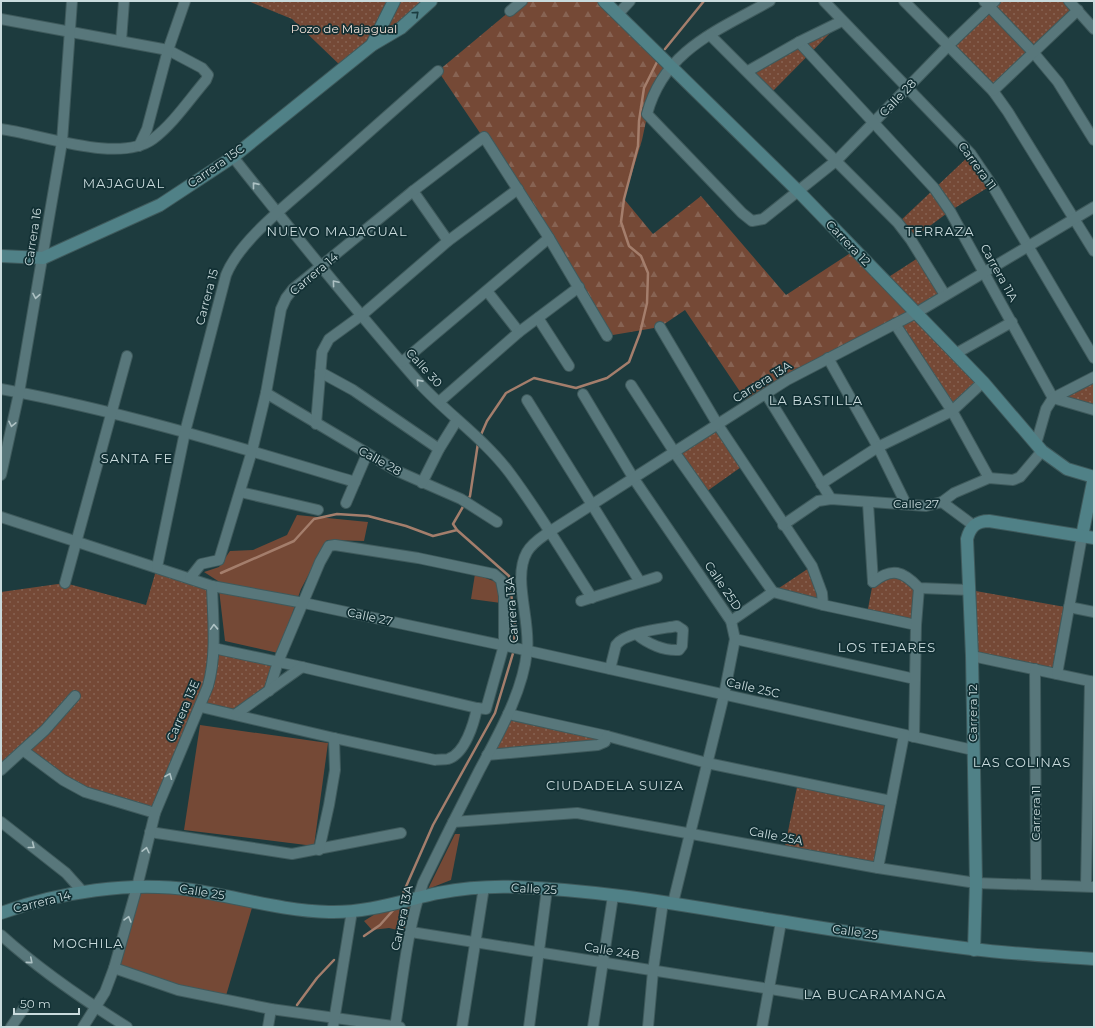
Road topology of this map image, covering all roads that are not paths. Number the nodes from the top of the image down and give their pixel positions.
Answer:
1 (72, 1) edge
2 (124, 1) edge
3 (185, 1) edge
4 (394, 1) edge
5 (431, 1) edge
6 (522, 1) edge
7 (604, 1) edge
8 (630, 1) edge
9 (770, 1) edge
10 (824, 1) edge
11 (904, 1) edge
12 (1069, 1) edge
13 (989, 3) edge
14 (1078, 10) junction
15 (510, 11) dead end
16 (389, 12) junction
17 (618, 14) junction
18 (1, 19) edge
19 (842, 21) junction
20 (401, 28) junction
21 (1094, 29) edge
22 (70, 33) junction
23 (710, 35) junction
24 (121, 41) junction
25 (799, 42) junction
26 (372, 45) junction
27 (949, 45) junction
28 (168, 50) junction
29 (1033, 52) junction
30 (671, 65) junction
31 (748, 71) junction
32 (438, 72) dead end
33 (909, 87) junction
34 (993, 92) junction
35 (874, 123) junction
36 (1, 129) edge
37 (1094, 140) edge
38 (62, 142) junction
39 (139, 146) junction
40 (233, 157) junction
41 (837, 160) junction
42 (518, 189) junction
43 (413, 191) junction
44 (799, 192) junction
45 (1094, 207) edge
46 (278, 213) junction
47 (1075, 218) junction
48 (549, 238) junction
49 (448, 241) junction
50 (1028, 246) junction
51 (1094, 251) edge
52 (1, 256) edge
53 (43, 258) junction
54 (321, 267) junction
55 (982, 272) junction
56 (579, 287) junction
57 (487, 291) junction
58 (944, 295) junction
59 (916, 313) junction
60 (362, 315) junction
61 (538, 318) junction
62 (1012, 322) junction
63 (895, 324) junction
64 (660, 327) dead end
65 (519, 332) junction
66 (607, 336) dead end
67 (955, 354) junction
68 (127, 356) dead end
69 (828, 358) junction
70 (1094, 358) edge
71 (402, 362) junction
72 (570, 366) dead end
73 (320, 372) junction
74 (1094, 377) edge
75 (983, 382) junction
76 (632, 385) dead end
77 (1, 389) edge
78 (19, 393) junction
79 (266, 393) junction
80 (583, 394) dead end
81 (766, 394) junction
82 (1053, 398) junction
83 (527, 400) dead end
84 (439, 402) junction
85 (1094, 410) edge
86 (952, 411) junction
87 (112, 413) junction
88 (457, 420) junction
89 (316, 424) junction
90 (718, 425) junction
91 (185, 432) junction
92 (878, 447) junction
93 (1039, 447) junction
94 (439, 449) junction
95 (252, 451) junction
96 (675, 453) junction
97 (367, 454) junction
98 (1, 474) edge
99 (1094, 477) edge
100 (989, 478) junction
101 (634, 479) junction
102 (355, 482) junction
103 (422, 483) junction
104 (821, 484) junction
105 (240, 492) junction
106 (831, 499) junction
107 (942, 502) junction
108 (346, 503) dead end
109 (868, 503) junction
110 (906, 504) junction
111 (591, 506) junction
112 (318, 510) dead end
113 (1, 516) edge
114 (497, 522) dead end
115 (783, 525) junction
116 (973, 525) junction
117 (549, 532) junction
118 (1088, 537) edge
119 (77, 543) junction
120 (157, 567) junction
121 (657, 577) dead end
122 (190, 578) junction
123 (640, 582) junction
124 (65, 583) dead end
125 (212, 586) junction
126 (919, 588) junction
127 (970, 590) junction
128 (773, 592) junction
129 (592, 598) junction
130 (581, 601) dead end
131 (304, 603) junction
132 (823, 605) junction
133 (1069, 608) junction
134 (1094, 612) edge
135 (731, 621) junction
136 (916, 625) junction
137 (636, 634) dead end
138 (735, 639) junction
139 (215, 648) junction
140 (516, 648) junction
141 (972, 656) junction
142 (278, 662) junction
143 (302, 667) junction
144 (610, 669) junction
145 (1035, 669) junction
146 (1057, 674) junction
147 (915, 679) junction
148 (1092, 681) edge
149 (269, 690) junction
150 (724, 695) junction
151 (75, 696) dead end
152 (201, 707) junction
153 (477, 708) junction
154 (236, 714) junction
155 (508, 714) junction
156 (607, 736) junction
157 (909, 736) junction
158 (334, 738) junction
159 (973, 750) junction
160 (24, 751) junction
161 (487, 755) junction
162 (707, 763) junction
163 (1, 770) edge
164 (891, 801) junction
165 (155, 813) junction
166 (1, 822) edge
167 (453, 822) junction
168 (150, 832) junction
169 (400, 833) dead end
170 (690, 833) junction
171 (319, 850) junction
172 (878, 868) junction
173 (976, 883) junction
174 (1036, 885) junction
175 (1090, 886) edge
176 (137, 887) junction
177 (484, 887) junction
178 (547, 889) junction
179 (83, 892) junction
180 (613, 896) junction
181 (412, 900) junction
182 (668, 903) junction
183 (352, 912) junction
184 (1, 913) edge
185 (782, 922) junction
186 (411, 932) junction
187 (1, 935) edge
188 (477, 942) junction
189 (974, 950) junction
190 (538, 952) junction
191 (1094, 959) edge
192 (603, 963) junction
193 (114, 968) junction
194 (653, 971) junction
195 (769, 988) junction
196 (808, 995) dead end
197 (24, 1008) dead end
198 (96, 1008) junction
199 (271, 1009) junction
200 (333, 1023) edge
201 (12, 1027) edge
202 (84, 1027) edge
203 (127, 1027) edge
204 (268, 1027) edge
205 (397, 1027) edge
206 (462, 1027) edge
207 (529, 1027) edge
208 (593, 1027) edge
209 (648, 1027) edge
210 (762, 1027) edge

1 - 22 street, Carrera 16
2 - 24 street
3 - 28 street
4 - 16 street, Carrera 15C
20 -> 5 street, Carrera 15C
6 - 15 street
7 - 17 street, Carrera 12
8 - 17 street
9 - 23 street
10 - 19 street, Carrera 11
11 - 27 street
12 - 14 street
13 - 27 street, Calle 28
13 - 29 street
14 - 21 street
14 - 29 street
16 - 20 street
16 - 26 street, Carrera 15C
17 - 30 street, Carrera 12
18 - 22 street
19 - 25 street
19 - 33 street, Carrera 11
20 - 26 street, Carrera 15C
22 - 24 street
22 - 38 street, Carrera 16
23 - 30 street
23 - 31 street
24 - 28 street
25 - 31 street
25 - 35 street, Carrera 11A
26 - 40 street, Carrera 15C
27 - 33 street, Calle 28
27 - 34 street
28 - 39 street
28 - 39 street
29 - 34 street
29 - 37 street
30 - 44 street, Carrera 12
30 - 44 street, Calle 28
31 - 41 street
32 - 46 street, Carrera 15
33 - 35 street, Calle 28
33 - 50 street, Carrera 11
34 - 47 street
35 - 41 street, Calle 28
35 - 55 street, Carrera 11A
36 - 38 street
38 - 39 street
38 - 53 street, Carrera 16
46 -> 40 street, Calle 30
40 - 53 street, Carrera 15C
41 - 44 street, Calle 28
41 - 58 street
42 - 43 street, Carrera 14
42 - 48 street
42 - 49 street
43 - 49 street
43 - 54 street, Carrera 14
44 - 59 street, Carrera 12
45 - 47 street, Carrera 13A
46 - 54 street, Calle 30
46 - 91 street, Carrera 15
47 - 50 street, Carrera 13A
47 - 51 street
48 - 56 street
48 - 57 street
49 - 60 street
50 - 55 street, Carrera 13A
50 - 70 street, Carrera 11
52 - 53 street
53 -> 78 street, Carrera 16
60 -> 54 street, Calle 30
54 - 79 street, Carrera 14
55 - 58 street, Carrera 13A
55 - 62 street, Carrera 11A
56 - 61 street
56 - 66 street
57 - 65 street
57 - 71 street
58 - 59 street, Carrera 13A
59 - 63 street, Carrera 13A
59 - 67 street, Carrera 12
60 - 71 street, Calle 30
60 - 73 street
61 - 65 street
61 - 72 street
62 - 67 street
62 - 82 street, Carrera 11A
63 - 69 street, Carrera 13A
63 - 86 street
64 - 90 street
65 - 84 street
67 - 75 street, Carrera 12
68 - 87 street
69 - 81 street, Carrera 13A
69 - 92 street
84 -> 71 street, Calle 30
73 - 89 street
73 - 94 street
74 - 82 street
75 - 86 street
75 - 93 street, Carrera 12
76 - 96 street
77 - 78 street
78 - 87 street
78 -> 98 street, Carrera 16
79 - 89 street, Calle 28
79 - 95 street, Carrera 14
80 - 101 street, Calle 25D
81 - 90 street, Carrera 13A
81 - 104 street
82 - 85 street
82 - 93 street
83 - 111 street
84 - 88 street, Calle 30
86 - 92 street
86 - 100 street
87 - 91 street
87 - 119 street
88 - 94 street
88 - 117 street, Calle 30
89 - 97 street, Calle 28
90 - 96 street, Carrera 13A
90 - 115 street
91 - 95 street
91 - 120 street, Carrera 15
92 - 104 street
92 - 110 street
93 - 99 street, Carrera 12
93 - 100 street
94 - 103 street
95 - 102 street
95 - 105 street, Carrera 14
96 - 101 street, Carrera 13A
96 - 128 street
97 - 102 street
97 - 103 street, Calle 28
99 - 118 street
100 - 107 street
101 - 111 street, Carrera 13A
101 - 135 street, Calle 25D
102 - 108 street
103 - 114 street, Calle 28
104 - 106 street
105 - 112 street
105 - 122 street, Carrera 14
106 - 109 street, Calle 27
106 - 115 street, Calle 27
107 - 110 street, Calle 27
107 - 116 street, Calle 27
109 - 110 street, Calle 27
109 - 126 street
111 - 117 street, Carrera 13A
111 - 123 street
113 - 119 street
115 - 132 street
116 - 118 street
116 - 127 street, Carrera 12
117 - 129 street, Calle 30
117 - 140 street, Carrera 13A
118 - 133 street
119 - 120 street
119 - 124 street
120 - 122 street
121 - 123 street
122 - 125 street
123 - 129 street
125 - 131 street, Calle 27
139 -> 125 street, Carrera 13E
126 - 127 street
126 - 136 street
127 - 141 street, Carrera 12
128 - 132 street
128 - 135 street
129 - 130 street
131 - 140 street, Calle 27
131 - 140 street
131 - 142 street
132 - 136 street
133 - 134 street
133 - 146 street
135 - 138 street, Calle 25D
136 - 147 street
137 - 144 street
138 - 147 street
138 - 150 street
139 - 142 street
139 - 152 street, Carrera 13E
140 - 144 street, Calle 25C
140 - 153 street
140 - 155 street, Carrera 13A
141 - 145 street
141 - 159 street, Carrera 12
142 - 143 street
142 - 149 street
143 - 149 street
143 - 153 street
144 - 150 street, Calle 25C
145 - 146 street
145 - 174 street, Carrera 11
146 - 148 street
147 - 157 street
148 - 175 street
149 - 154 street
150 - 157 street, Calle 25C
150 - 162 street
151 - 160 street
152 - 154 street
165 -> 152 street, Carrera 13E
153 - 158 street
154 - 158 street
155 - 156 street
155 - 161 street, Carrera 13A
156 - 161 street
156 - 162 street
157 - 159 street, Calle 25C
157 - 164 street
158 - 171 street
159 - 173 street, Carrera 12
160 - 163 street
160 - 165 street
161 - 167 street, Carrera 13A
162 - 164 street
162 - 170 street
164 - 172 street
165 - 168 street, Carrera 13E
166 -> 179 street
167 - 170 street, Calle 25A
167 - 181 street, Carrera 13A
168 - 171 street
176 -> 168 street, Carrera 13E
169 - 171 street
170 - 172 street, Calle 25A
170 - 182 street
172 - 173 street, Calle 25A
173 - 174 street, Calle 25A
173 - 189 street, Carrera 12
174 - 175 street, Calle 25A
176 - 179 street, Calle 25
176 - 183 street, Calle 25
193 -> 176 street, Carrera 13E
177 - 178 street, Calle 25
177 - 181 street, Calle 25
177 - 188 street
178 - 180 street, Calle 25
178 - 190 street
179 - 184 street, Carrera 14
180 - 182 street, Calle 25
180 - 192 street
181 - 183 street, Calle 25
181 - 186 street, Carrera 13A
182 - 185 street, Calle 25
182 - 194 street
183 - 200 street
185 - 189 street, Calle 25
185 - 195 street
186 - 188 street, Calle 24B
186 - 205 street, Carrera 13A
187 -> 198 street
188 - 190 street, Calle 24B
188 - 206 street
189 - 191 street, Calle 25
190 - 192 street, Calle 24B
190 - 207 street
192 - 194 street, Calle 24B
192 - 208 street
193 - 198 street, Carrera 13E
193 - 199 street
194 - 195 street, Calle 24B
194 - 209 street
195 - 196 street, Calle 24B
195 - 210 street
197 - 201 street
198 - 202 street, Carrera 13E
198 - 203 street
199 - 200 street
199 - 204 street
200 - 205 street

